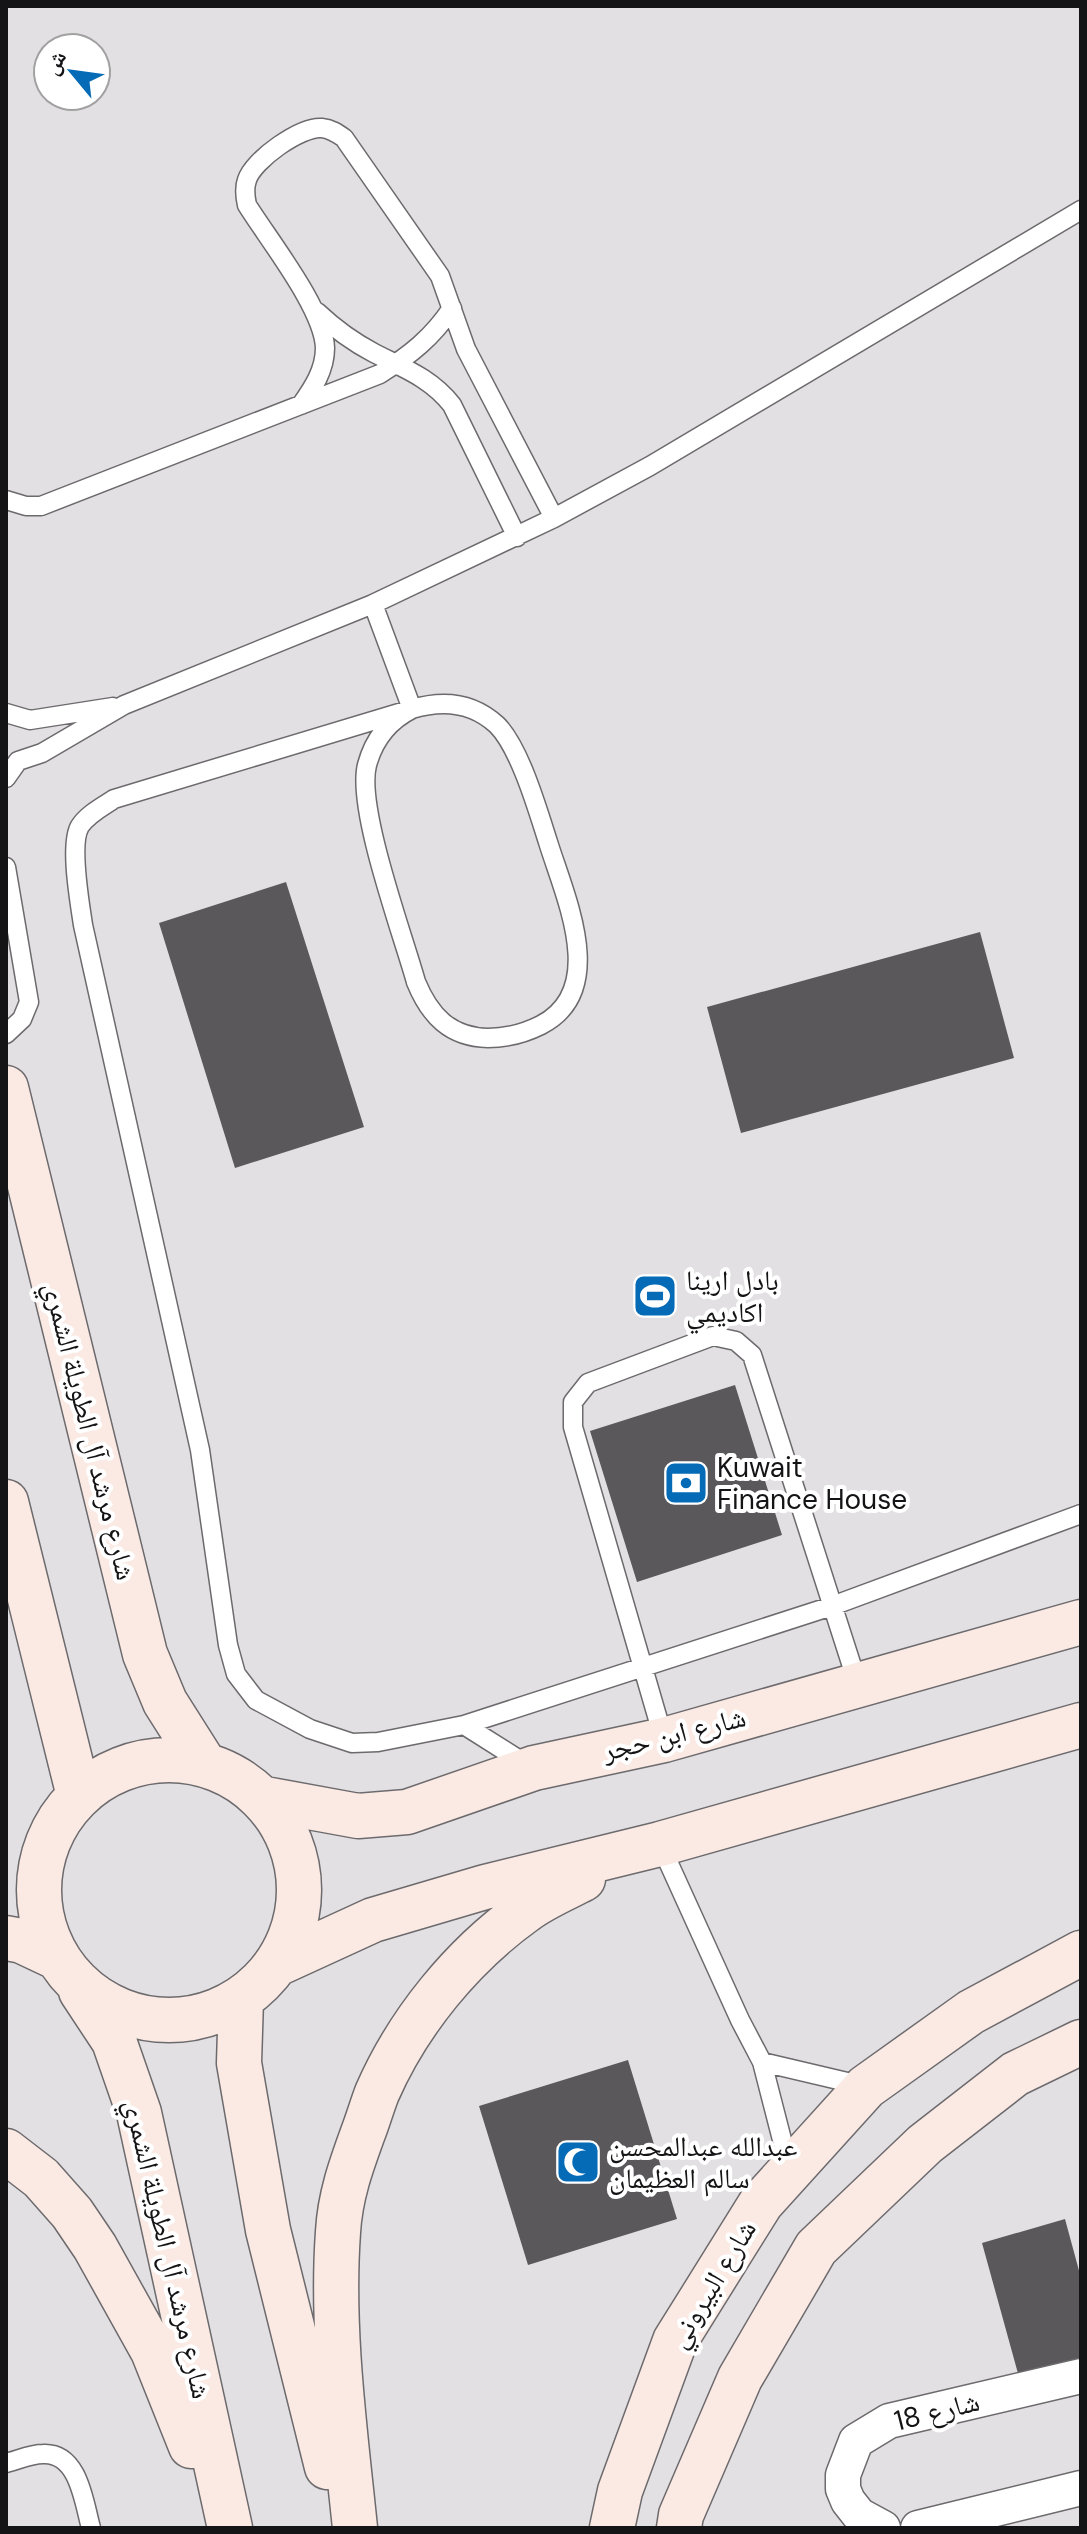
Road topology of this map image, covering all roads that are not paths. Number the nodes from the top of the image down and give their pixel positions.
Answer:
1 (1081, 210) edge
2 (313, 308) junction
3 (452, 308) junction
4 (397, 364) junction
5 (301, 405) junction
6 (6, 500) edge
7 (554, 518) junction
8 (517, 537) junction
9 (373, 604) junction
10 (124, 705) junction
11 (412, 709) junction
12 (6, 713) edge
13 (6, 778) edge
14 (6, 867) edge
15 (6, 1034) edge
16 (6, 1092) edge
17 (6, 1502) edge
18 (1081, 1514) edge
19 (832, 1606) junction
20 (1081, 1622) edge
21 (643, 1667) junction
22 (858, 1685) junction
23 (464, 1725) junction
24 (1081, 1725) edge
25 (664, 1740) junction
26 (203, 1762) junction
27 (534, 1768) junction
28 (265, 1799) junction
29 (71, 1804) junction
30 (646, 1848) junction
31 (6, 1862) edge
32 (6, 1938) edge
33 (1081, 1953) edge
34 (277, 1964) junction
35 (66, 1970) junction
36 (241, 1999) junction
37 (1081, 2042) edge
38 (762, 2062) junction
39 (866, 2087) junction
40 (22, 2169) edge
41 (790, 2171) junction
42 (1081, 2376) edge
43 (6, 2463) edge
44 (1081, 2488) edge
45 (91, 2528) edge
46 (227, 2528) edge
47 (342, 2528) edge
48 (355, 2528) edge
49 (612, 2528) edge
50 (679, 2528) edge
51 (883, 2528) edge
52 (918, 2528) edge

1 - 7 lane
2 - 3 lane
2 - 4 lane
2 - 5 lane
3 - 4 lane
3 - 7 lane
4 - 5 lane
4 - 8 lane
5 - 6 lane
7 - 8 lane
8 - 9 lane
9 - 10 lane
9 - 11 lane
10 - 12 lane
10 - 13 lane
11 - 11 lane
11 - 23 lane
14 - 15 lane
16 - 26 main road, شارع مرشد آل الطويلة الشمري
17 - 29 main road
18 - 19 lane
19 - 21 lane
19 - 21 lane
19 - 22 lane
20 - 22 main road, شارع ابن حجر
21 - 23 lane
21 - 25 lane
22 - 25 main road, شارع ابن حجر
23 - 27 lane
24 - 30 main road
25 - 27 main road, شارع ابن حجر
26 - 28 main road
26 - 29 main road
27 - 28 main road, شارع ابن حجر
28 - 34 main road
29 - 31 main road
29 - 35 main road
30 - 34 main road
30 - 38 lane
30 - 48 main road
32 - 35 main road
33 - 39 main road, شارع البيروني
34 - 36 main road
35 - 36 main road
35 - 46 main road, شارع مرشد آل الطويلة الشمري
36 - 47 main road
37 - 50 main road
38 - 39 lane
38 - 41 lane
39 - 41 main road, شارع البيروني
40 - 46 main road
41 - 49 main road, شارع البيروني
42 - 51 street, شارع 18
43 - 45 lane
44 - 52 street

